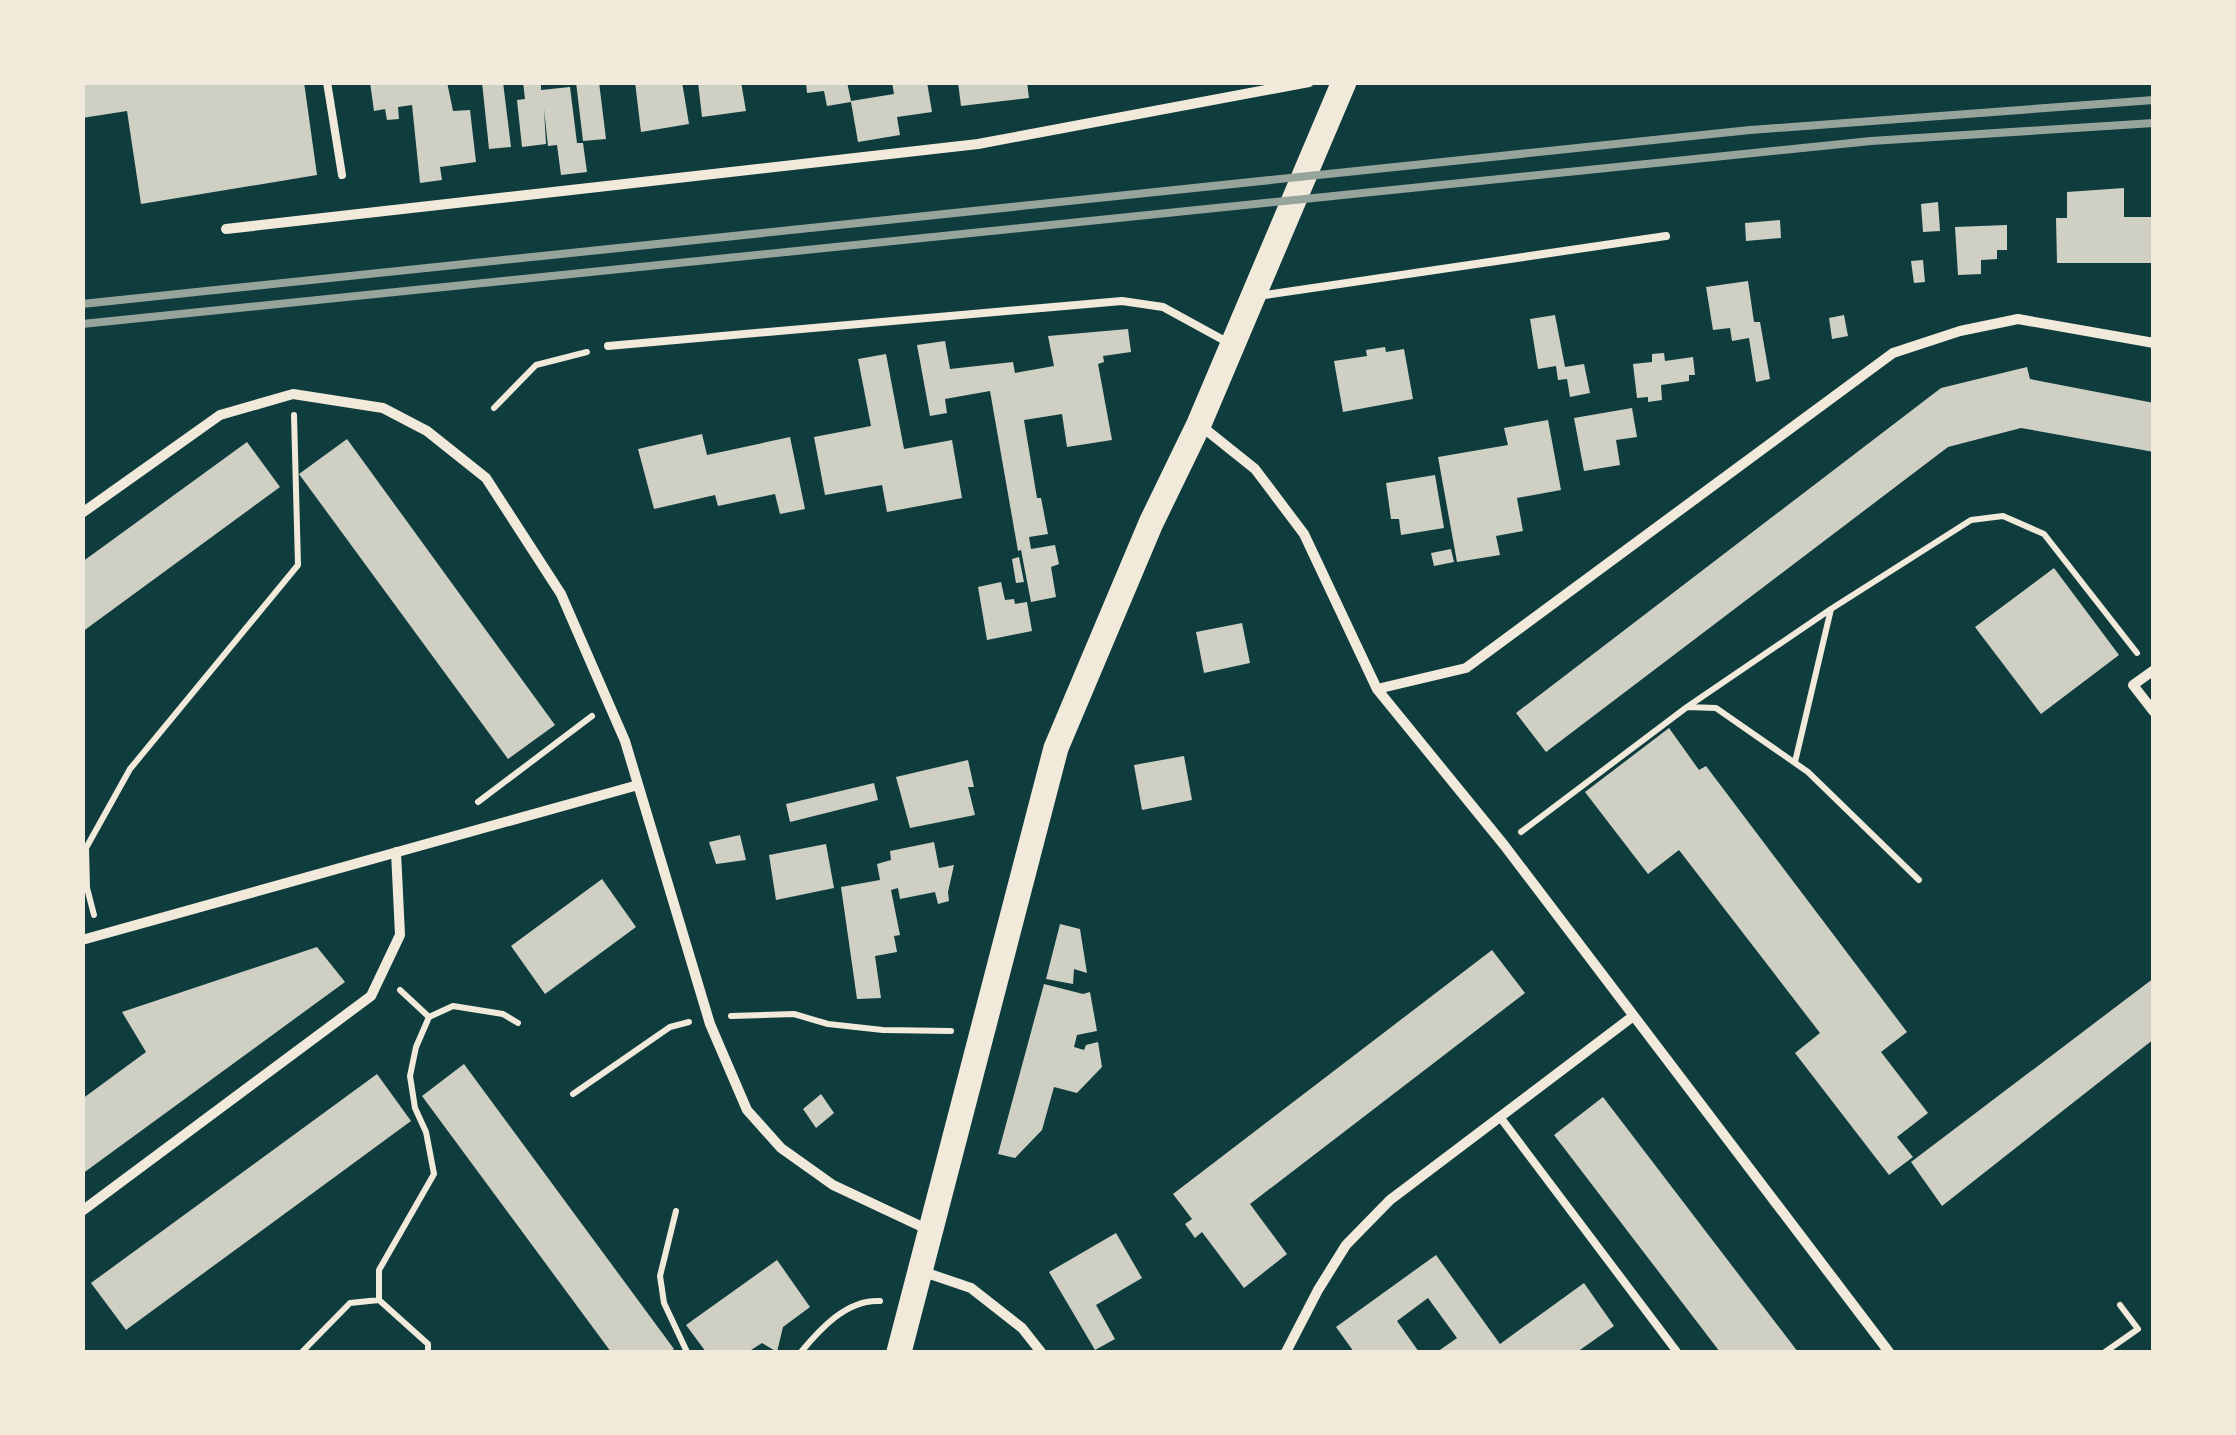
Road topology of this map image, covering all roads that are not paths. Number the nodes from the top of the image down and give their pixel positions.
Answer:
1 (327, 82) edge
2 (1308, 82) edge
3 (1344, 82) edge
4 (342, 174) dead end
5 (226, 229) dead end
6 (1666, 236) dead end
7 (1254, 296) junction
8 (2154, 343) edge
9 (1233, 345) junction
10 (608, 346) road end
11 (1199, 424) junction
12 (82, 513) edge
13 (2152, 671) edge
14 (1377, 689) junction
15 (2154, 712) edge
16 (638, 786) junction
17 (396, 852) junction
18 (82, 940) edge
19 (1632, 1017) junction
20 (1500, 1118) junction
21 (82, 1211) edge
22 (932, 1231) junction
23 (921, 1271) junction
24 (899, 1352) edge
25 (1041, 1352) edge
26 (1286, 1352) edge
27 (1676, 1352) edge
28 (1889, 1352) edge

1 - 4 lane
2 - 5 street
3 - 7 main road
6 - 7 lane
7 - 9 main road
8 - 14 street
9 - 10 lane
9 - 11 main road
11 - 14 street
11 - 22 main road
12 - 16 street
13 - 15 street
14 - 19 street
16 - 17 street
16 - 22 street
17 - 18 street
17 - 21 street
19 - 20 street
19 - 28 street
20 - 26 street
20 - 27 lane
22 - 23 main road
23 - 24 main road
23 - 25 street

